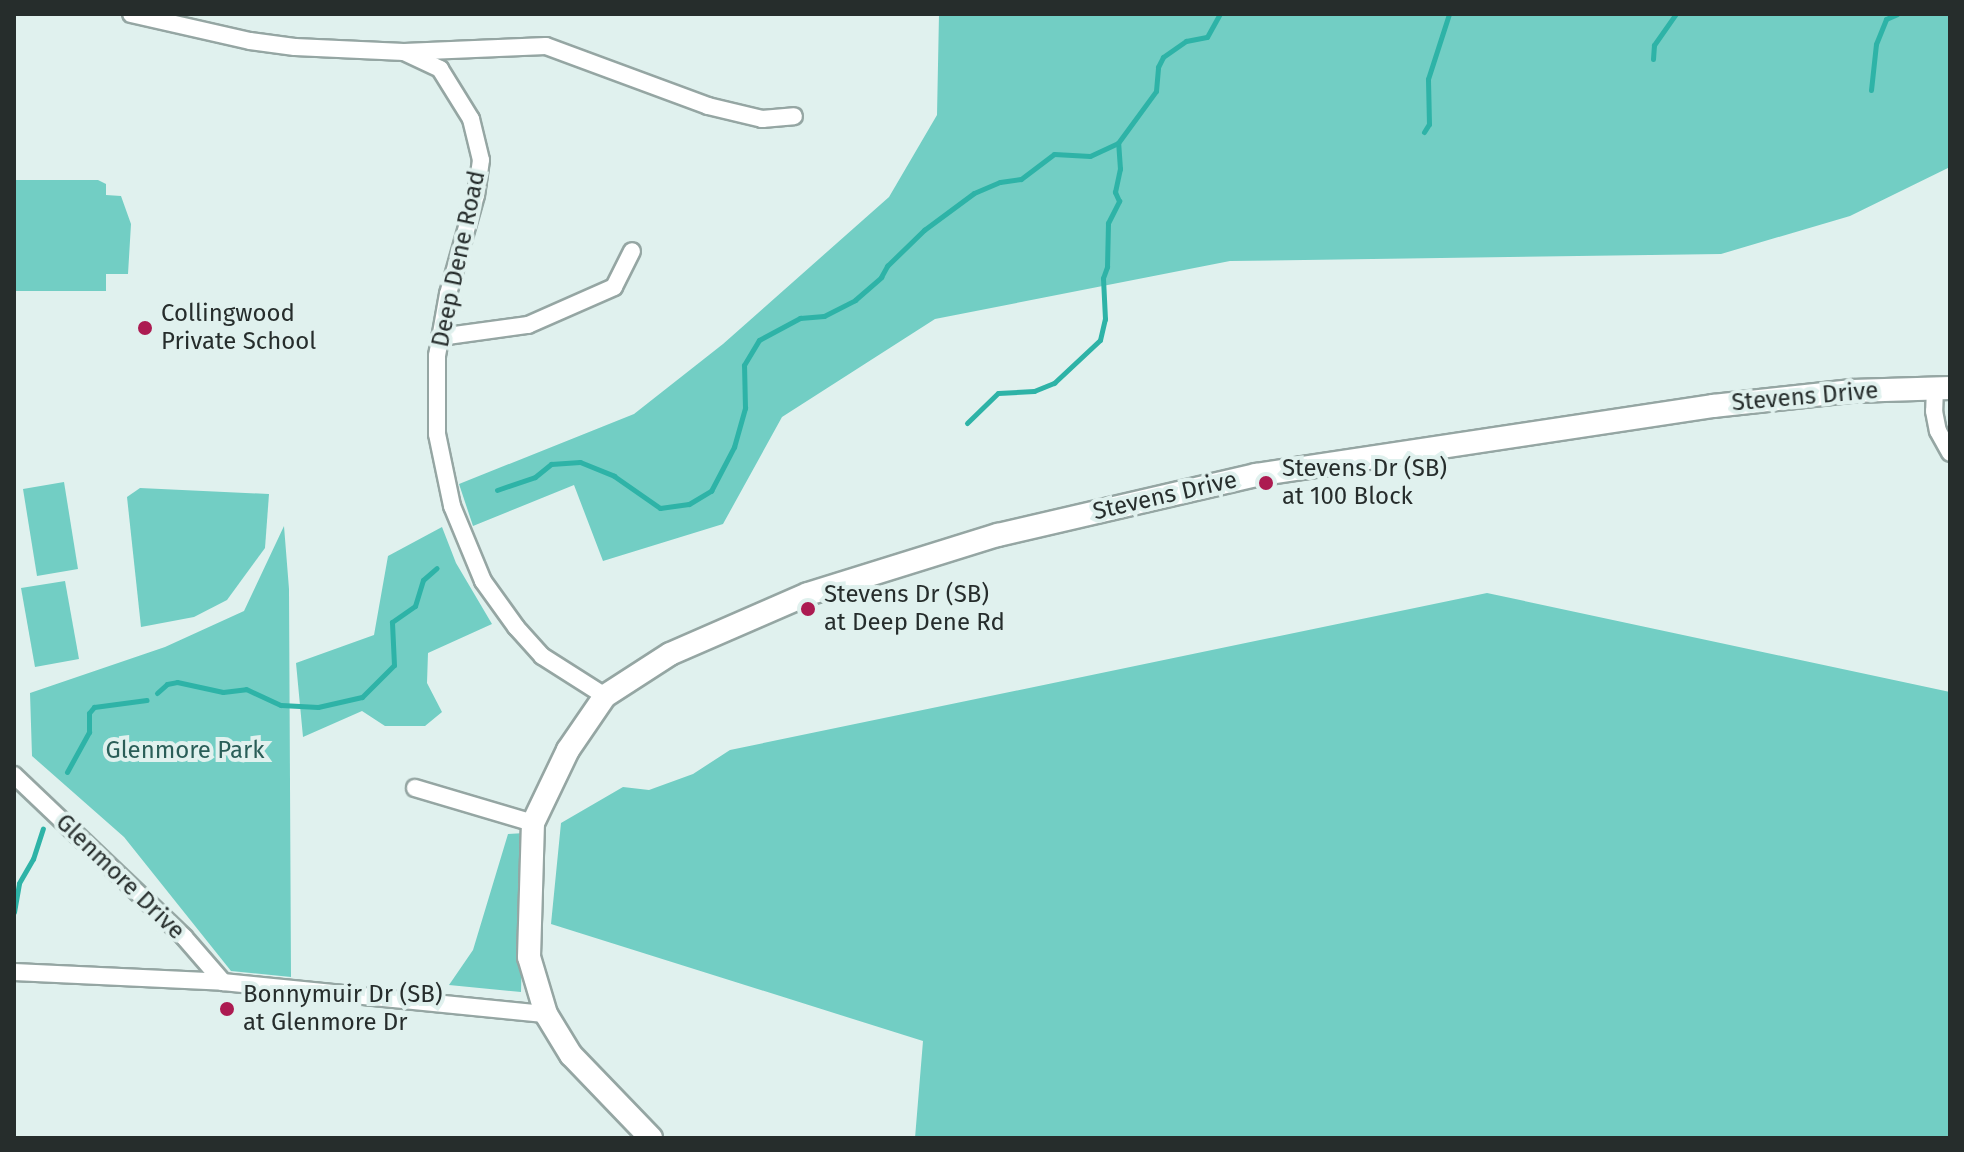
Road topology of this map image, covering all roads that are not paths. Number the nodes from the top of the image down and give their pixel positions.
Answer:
1 (131, 14) edge
2 (404, 52) junction
3 (794, 116) dead end
4 (632, 251) dead end
5 (440, 337) junction
6 (1942, 388) edge
7 (1950, 453) edge
8 (605, 696) junction
9 (14, 775) edge
10 (415, 788) dead end
11 (533, 823) junction
12 (14, 972) edge
13 (223, 982) junction
14 (546, 1014) junction
15 (651, 1138) edge

1 - 2 street
2 - 3 street
2 - 5 street, Deep Dene Road
4 - 5 street
5 - 8 street, Deep Dene Road
6 - 7 street
6 - 8 street, Stevens Drive
8 - 11 street, Stevens Drive
9 - 13 street, Glenmore Drive
10 - 11 street
11 - 14 street, Stevens Drive
12 - 13 street
13 - 14 street
14 - 15 street, Stevens Drive

